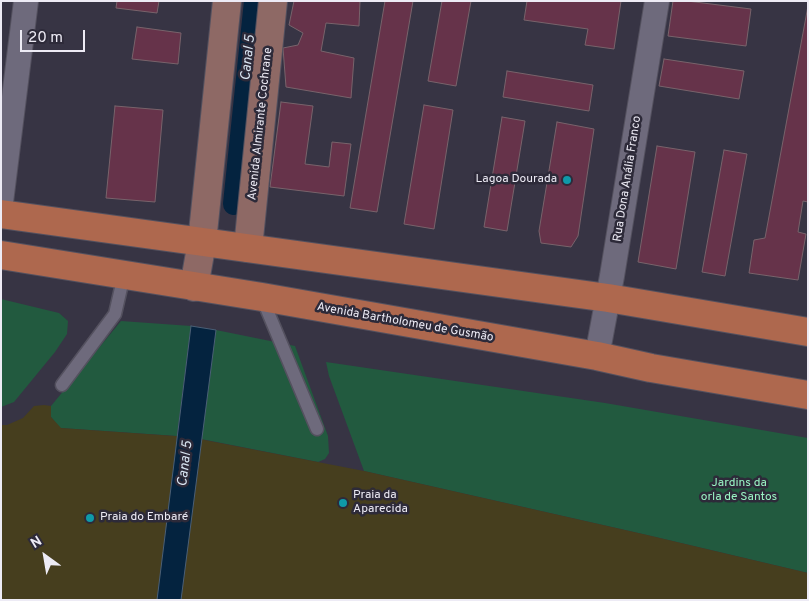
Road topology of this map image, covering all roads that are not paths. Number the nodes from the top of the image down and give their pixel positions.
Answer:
1 (26, 1) edge
2 (227, 1) edge
3 (274, 1) edge
4 (657, 1) edge
5 (1, 202) edge
6 (1, 214) edge
7 (202, 242) junction
8 (248, 248) junction
9 (1, 255) edge
10 (124, 276) junction
11 (194, 287) junction
12 (262, 297) junction
13 (608, 298) junction
14 (808, 332) edge
15 (597, 356) junction
16 (62, 386) dead end
17 (808, 394) edge
18 (317, 429) dead end

1 - 5 street
2 - 7 main road
3 - 8 main road, Avenida Almirante Cochrane
4 - 13 street, Rua Dona Anália Franco
6 - 7 main road
7 - 8 main road
7 - 11 main road
8 - 13 main road
9 - 10 main road, Avenida Bartholomeu de Gusmão
10 - 11 main road, Avenida Bartholomeu de Gusmão
10 - 16 lane
11 - 12 main road, Avenida Bartholomeu de Gusmão
12 - 15 main road, Avenida Bartholomeu de Gusmão
12 - 18 lane
13 - 14 main road
13 - 15 street, Rua Dona Anália Franco
15 - 17 main road, Avenida Bartholomeu de Gusmão

